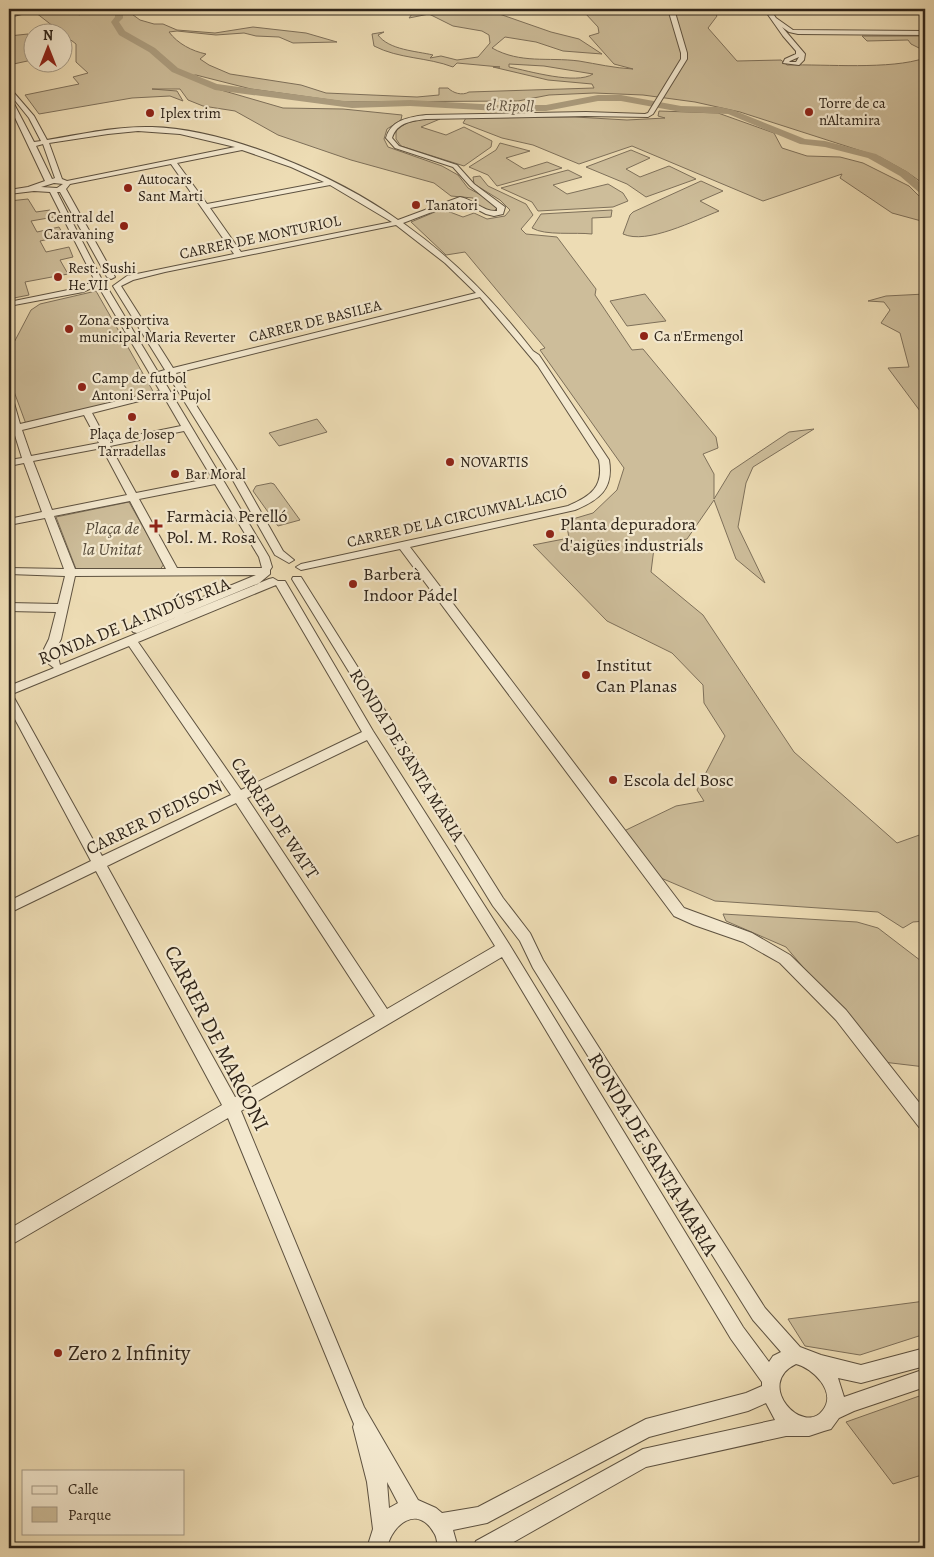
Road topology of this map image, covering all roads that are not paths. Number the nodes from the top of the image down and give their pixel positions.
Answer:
1 (671, 9) edge
2 (768, 9) edge
3 (28, 11) dead end
4 (9, 15) edge
5 (790, 33) junction
6 (925, 33) edge
7 (838, 34) junction
8 (798, 52) junction
9 (9, 89) edge
10 (9, 100) edge
11 (45, 142) junction
12 (33, 144) junction
13 (243, 148) junction
14 (173, 162) junction
15 (331, 183) junction
16 (45, 184) junction
17 (62, 184) junction
18 (53, 190) junction
19 (9, 192) edge
20 (205, 208) junction
21 (396, 223) junction
22 (239, 256) junction
23 (116, 281) junction
24 (99, 285) junction
25 (482, 294) junction
26 (9, 304) edge
27 (170, 371) junction
28 (156, 375) junction
29 (166, 392) junction
30 (9, 403) edge
31 (87, 412) junction
32 (17, 428) junction
33 (187, 428) junction
34 (104, 444) junction
35 (27, 459) junction
36 (9, 463) edge
37 (218, 480) junction
38 (133, 497) junction
39 (48, 514) junction
40 (9, 522) edge
41 (403, 545) junction
42 (289, 560) junction
43 (9, 571) edge
44 (71, 573) junction
45 (174, 573) junction
46 (299, 573) junction
47 (270, 576) junction
48 (9, 607) edge
49 (63, 608) junction
50 (130, 641) junction
51 (55, 664) junction
52 (9, 683) edge
53 (9, 691) edge
54 (9, 698) edge
55 (369, 734) junction
56 (238, 797) junction
57 (99, 864) junction
58 (9, 907) edge
59 (524, 937) junction
60 (503, 947) junction
61 (385, 1018) junction
62 (232, 1108) junction
63 (925, 1122) edge
64 (9, 1238) edge
65 (795, 1355) junction
66 (925, 1357) edge
67 (819, 1364) junction
68 (925, 1378) edge
69 (770, 1385) junction
70 (832, 1412) junction
71 (358, 1413) junction
72 (806, 1427) junction
73 (412, 1509) junction
74 (439, 1523) junction
75 (382, 1528) junction
76 (376, 1548) edge
77 (448, 1548) edge
78 (483, 1548) edge

1 - 21 street, CARRER DE MONTURIOL
2 - 5 street
3 - 4 street
5 - 7 street
5 - 7 street
5 - 8 street
6 - 7 street
8 - 8 street
9 - 11 street
10 - 12 street
11 - 12 street, CARRER DE LA CIRCUMVAL·LACIÓ
11 - 13 street, CARRER DE LA CIRCUMVAL·LACIÓ
11 - 17 street
12 - 16 street
13 - 14 street
13 - 15 street, CARRER DE LA CIRCUMVAL·LACIÓ
14 - 17 street
14 - 20 street
15 - 20 street
15 - 21 street, CARRER DE LA CIRCUMVAL·LACIÓ
16 - 17 street
16 - 18 street
16 - 19 street
17 - 18 street
17 - 23 street
18 - 24 street, RONDA DE SANTA MARIA
20 - 22 street
21 - 22 street, CARRER DE MONTURIOL
21 - 25 street, CARRER DE LA CIRCUMVAL·LACIÓ
22 - 23 street, CARRER DE MONTURIOL
23 - 24 street, CARRER DE MONTURIOL
23 - 27 street
24 - 26 street
24 - 28 street, RONDA DE SANTA MARIA
25 - 27 street, CARRER DE BASILEA
25 - 41 street, CARRER DE LA CIRCUMVAL·LACIÓ
27 - 28 street, CARRER DE BASILEA
27 - 42 street
28 - 29 street, RONDA DE SANTA MARIA
29 - 31 street
29 - 33 street, RONDA DE SANTA MARIA
30 - 32 street
31 - 32 street
31 - 34 street
32 - 35 street
33 - 34 street
33 - 37 street, RONDA DE SANTA MARIA
34 - 35 street
34 - 38 street
35 - 36 street
35 - 39 street
37 - 38 street
37 - 47 street, RONDA DE SANTA MARIA
38 - 39 street
38 - 45 street
39 - 40 street
39 - 44 street
41 - 46 street, CARRER DE LA CIRCUMVAL·LACIÓ
41 - 63 street
42 - 46 street
42 - 47 street
43 - 44 street
44 - 45 street
44 - 49 street
45 - 47 street
46 - 47 street, CARRER DE LA CIRCUMVAL·LACIÓ
46 - 59 street, RONDA DE SANTA MARIA
47 - 50 street, RONDA DE LA INDÚSTRIA
47 - 51 street, RONDA DE LA INDÚSTRIA
47 - 55 street, RONDA DE SANTA MARIA
48 - 49 street
49 - 51 street
50 - 53 street, RONDA DE LA INDÚSTRIA
50 - 56 street, CARRER DE WATT
51 - 52 street, RONDA DE LA INDÚSTRIA
54 - 57 street, CARRER DE MARCONI
55 - 56 street, CARRER D'EDISON
55 - 60 street, RONDA DE SANTA MARIA
56 - 57 street, CARRER D'EDISON
56 - 61 street, CARRER DE WATT
57 - 58 street, CARRER D'EDISON
57 - 62 street, CARRER DE MARCONI
59 - 60 street
59 - 65 street, RONDA DE SANTA MARIA
60 - 61 street
60 - 69 street, RONDA DE SANTA MARIA
61 - 62 street
62 - 64 street
62 - 71 street, CARRER DE MARCONI
65 - 67 street
65 - 69 street
66 - 67 street
67 - 70 street
68 - 70 street
69 - 72 street
69 - 74 street
70 - 72 street
71 - 73 street, CARRER DE MARCONI
71 - 75 street, CARRER DE MARCONI
72 - 78 street
73 - 74 street
73 - 75 street
74 - 77 street
75 - 76 street

